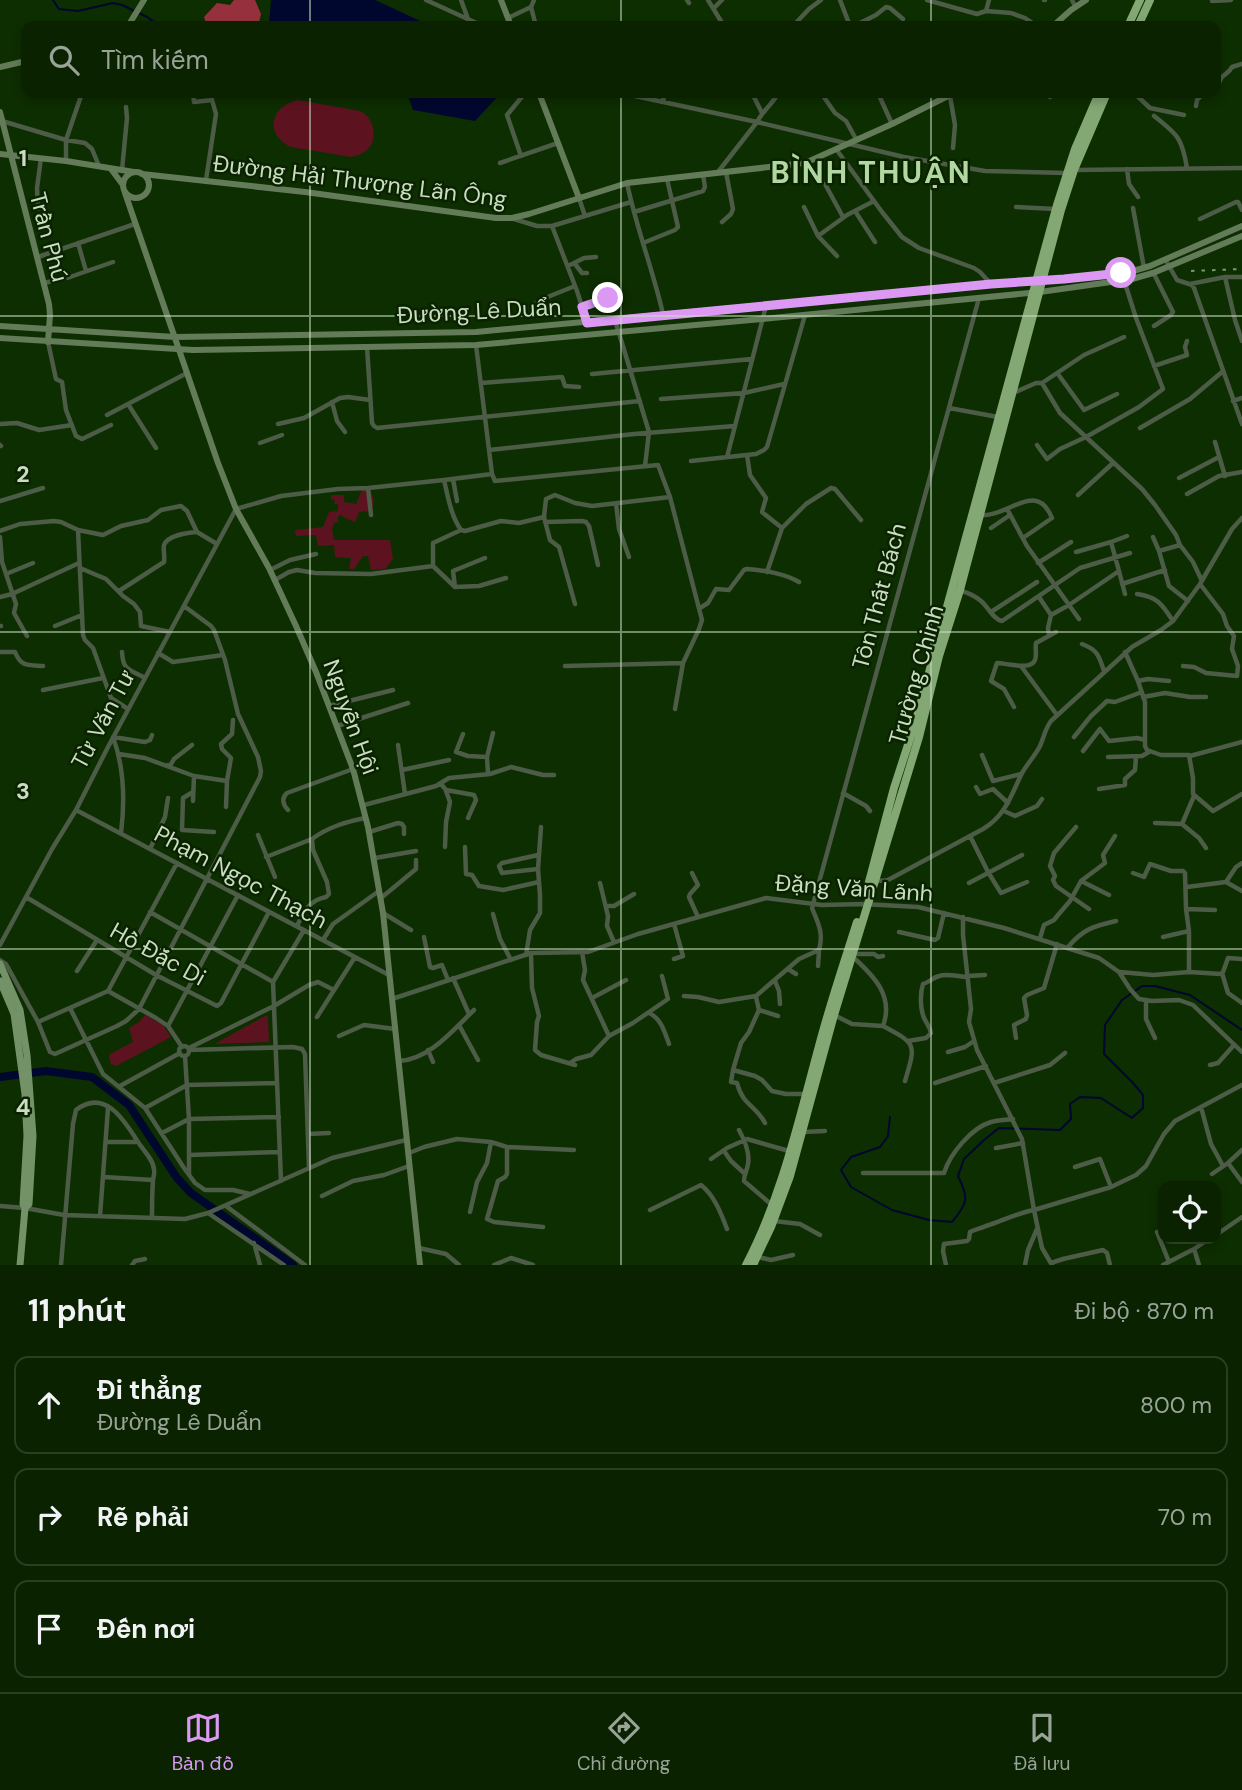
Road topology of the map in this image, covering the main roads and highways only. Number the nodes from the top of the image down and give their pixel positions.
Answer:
1 (1130, 0) edge
2 (1140, 0) edge
3 (1150, 0) edge
4 (1132, 21) edge
5 (1133, 21) edge
6 (1135, 21) edge
7 (1097, 98) edge
8 (1105, 98) edge
9 (1071, 172) junction
10 (1040, 281) junction
11 (1037, 292) junction
12 (1002, 419) junction
13 (873, 878) junction
14 (865, 904) junction
15 (0, 962) edge
16 (0, 981) edge
17 (24, 1057) junction
18 (806, 1104) junction
19 (755, 1261) edge
20 (20, 1265) edge
21 (746, 1265) edge

1 - 4 highway
2 - 5 highway
3 - 6 highway
7 - 9 highway, Trường Chinh
8 - 9 highway, Trường Chinh
9 - 10 highway, Trường Chinh
9 - 10 highway, Trường Chinh
10 - 11 highway, Trường Chinh
11 - 12 highway, Trường Chinh
11 - 12 highway, Trường Chinh
12 - 13 highway, Trường Chinh
12 - 13 highway, Trường Chinh
13 - 14 highway, Trường Chinh
14 - 18 highway, Trường Chinh
14 - 18 highway, Trường Chinh
15 - 17 main road
16 - 17 main road
17 - 20 main road
18 - 19 highway, Trường Chinh
18 - 21 highway, Trường Chinh

